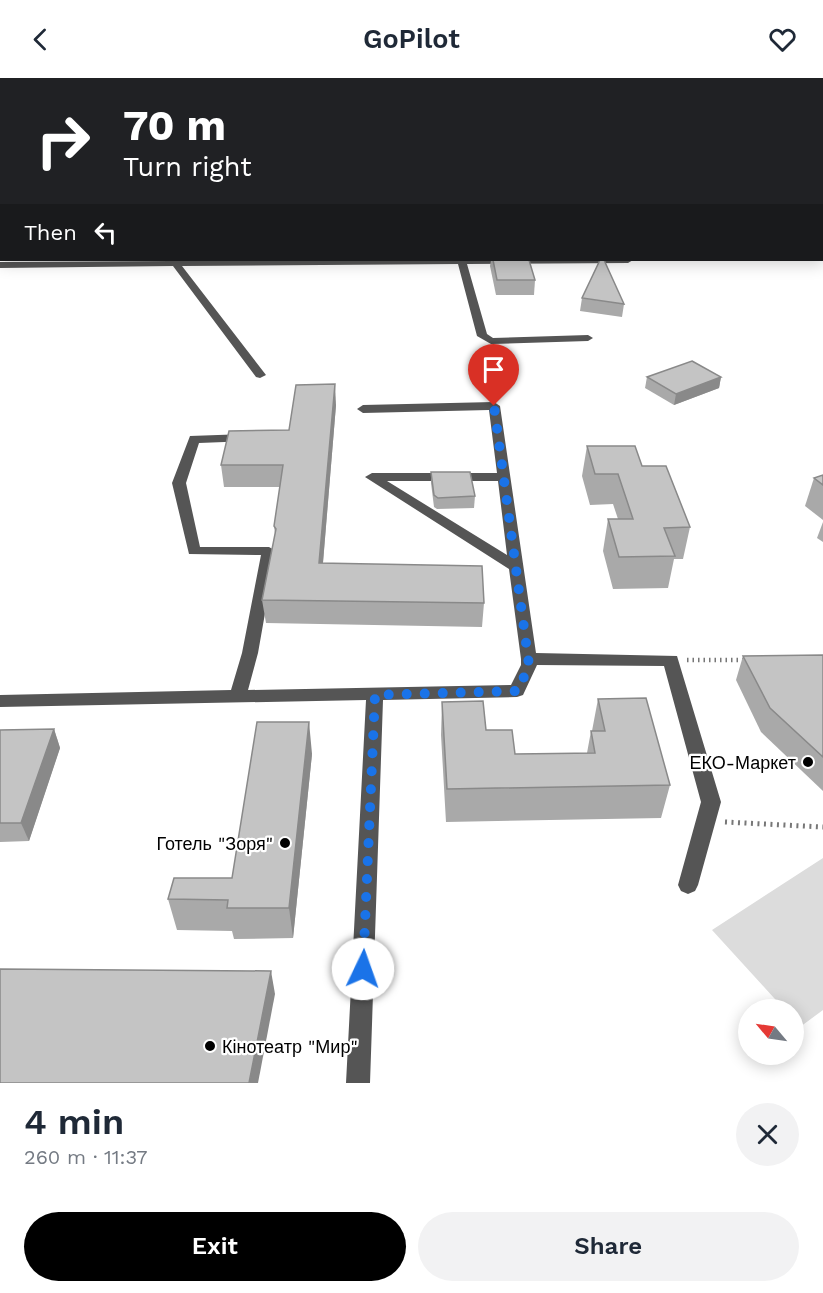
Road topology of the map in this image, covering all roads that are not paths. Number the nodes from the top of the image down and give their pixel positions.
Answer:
1 (461, 261) edge
2 (176, 264) junction
3 (0, 265) edge
4 (588, 338) dead end
5 (260, 375) dead end
6 (363, 409) dead end
7 (260, 438) edge
8 (504, 477) junction
9 (516, 567) junction
10 (529, 659) junction
11 (375, 695) junction
12 (238, 697) junction
13 (0, 701) edge
14 (688, 885) dead end
15 (358, 1083) edge

1 - 2 street
1 - 4 street
2 - 3 street
2 - 5 street
6 - 8 street
7 - 12 street
8 - 9 street
8 - 9 street
9 - 10 street
10 - 11 street
10 - 14 street
11 - 12 street
11 - 15 street
12 - 13 street

